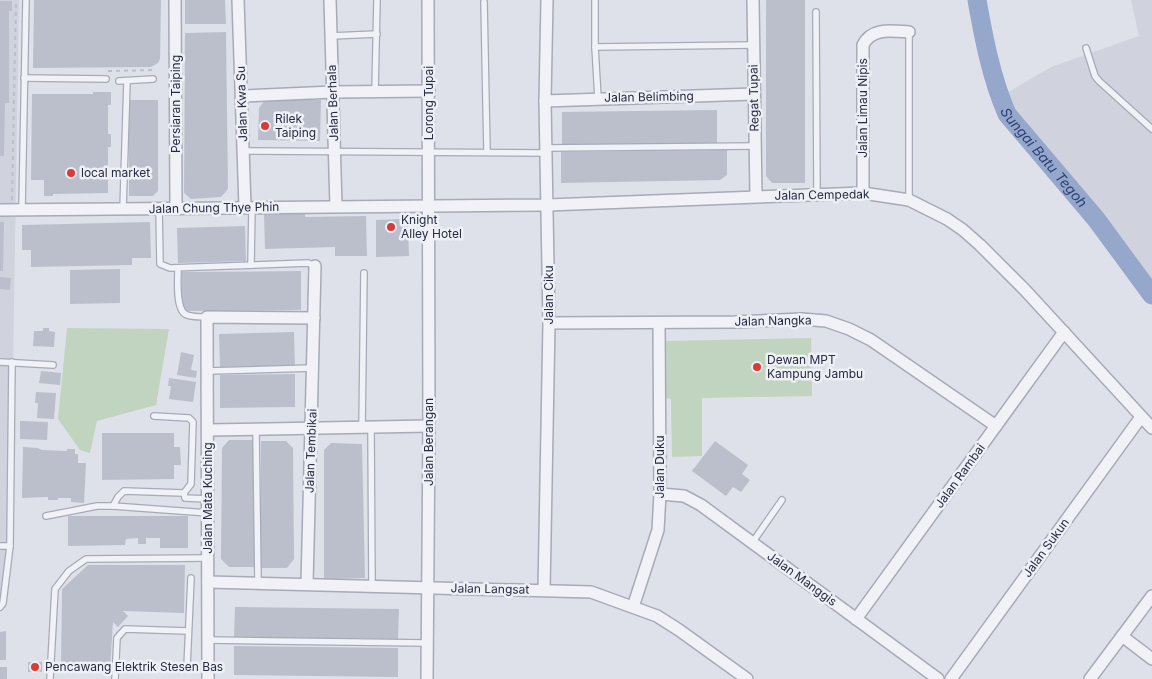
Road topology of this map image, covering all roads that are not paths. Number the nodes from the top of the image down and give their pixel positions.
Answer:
1 (26, 0) edge
2 (176, 0) edge
3 (238, 0) edge
4 (330, 0) edge
5 (377, 0) edge
6 (428, 0) edge
7 (547, 0) edge
8 (595, 0) edge
9 (753, 0) edge
10 (484, 2) dead end
11 (816, 12) dead end
12 (909, 32) joint
13 (377, 34) junction
14 (331, 36) junction
15 (754, 45) junction
16 (595, 47) junction
17 (1086, 48) dead end
18 (24, 78) junction
19 (106, 79) dead end
20 (153, 79) dead end
21 (119, 81) dead end
22 (128, 81) junction
23 (429, 91) junction
24 (333, 92) junction
25 (375, 92) junction
26 (754, 94) junction
27 (242, 96) junction
28 (598, 98) junction
29 (545, 101) junction
30 (1152, 129) edge
31 (755, 146) junction
32 (547, 150) junction
33 (243, 151) junction
34 (334, 152) junction
35 (429, 152) junction
36 (487, 152) junction
37 (863, 193) junction
38 (756, 196) junction
39 (817, 196) junction
40 (909, 200) junction
41 (429, 205) junction
42 (548, 205) junction
43 (336, 206) junction
44 (248, 207) junction
45 (159, 208) junction
46 (176, 208) junction
47 (11, 209) edge
48 (123, 209) junction
49 (251, 265) junction
50 (315, 266) joint
51 (178, 268) junction
52 (364, 273) dead end
53 (208, 317) junction
54 (314, 318) junction
55 (549, 323) junction
56 (659, 323) junction
57 (1064, 332) junction
58 (0, 362) edge
59 (12, 362) junction
60 (53, 365) dead end
61 (313, 368) junction
62 (208, 371) junction
63 (154, 416) dead end
64 (1141, 417) junction
65 (429, 426) junction
66 (996, 426) junction
67 (366, 428) junction
68 (1152, 428) edge
69 (311, 429) junction
70 (208, 430) junction
71 (256, 430) junction
72 (184, 493) junction
73 (660, 494) junction
74 (208, 499) junction
75 (782, 500) dead end
76 (113, 506) junction
77 (208, 513) junction
78 (46, 516) dead end
79 (752, 543) junction
80 (0, 546) edge
81 (10, 546) junction
82 (208, 558) junction
83 (191, 578) dead end
84 (208, 582) junction
85 (258, 583) junction
86 (307, 584) junction
87 (372, 586) junction
88 (428, 587) junction
89 (544, 590) junction
90 (1152, 596) edge
91 (0, 607) edge
92 (633, 607) junction
93 (856, 619) junction
94 (188, 631) junction
95 (1122, 636) junction
96 (208, 640) junction
97 (428, 643) junction
98 (1152, 659) edge
99 (187, 667) dead end
100 (50, 679) edge
101 (116, 679) edge
102 (208, 679) edge
103 (427, 679) edge
104 (747, 679) edge
105 (938, 679) edge
106 (951, 679) edge
107 (1090, 679) edge

1 - 18 lane
2 - 46 street, Persiaran Taiping
3 - 27 street, Jalan Kwa Su
4 - 14 street, Jalan Berhala
5 - 13 lane
6 - 23 street, Lorong Tupai
7 - 29 street, Jalan Ciku
8 - 16 lane
9 - 15 street, Regat Tupai
10 - 36 lane
11 - 39 lane
12 - 37 street, Jalan Limau Nipis
12 - 40 lane
13 - 14 lane
13 - 25 lane
14 - 24 street, Jalan Berhala
15 - 16 lane
15 - 26 street, Regat Tupai
16 - 28 lane
17 - 30 lane
18 - 19 lane
18 - 47 lane
20 - 22 lane
21 - 22 lane
22 - 48 lane
23 - 25 street
23 - 35 street, Lorong Tupai
24 - 25 street
24 - 27 street
24 - 34 street, Jalan Berhala
26 - 28 street, Jalan Belimbing
26 - 31 street, Regat Tupai
27 - 33 street, Jalan Kwa Su
28 - 29 street, Jalan Belimbing
29 - 32 street, Jalan Ciku
31 - 32 lane
31 - 38 street, Regat Tupai
32 - 36 lane
32 - 42 street, Jalan Ciku
33 - 34 lane
33 - 44 street, Jalan Kwa Su
34 - 35 lane
34 - 43 street, Jalan Berhala
35 - 36 lane
35 - 41 street, Lorong Tupai
37 - 39 street, Jalan Cempedak
37 - 40 street, Jalan Cempedak
38 - 39 street, Jalan Cempedak
38 - 42 street, Jalan Cempedak
40 - 57 street, Jalan Cempedak
41 - 42 street, Jalan Cempedak
41 - 43 street, Jalan Chung Thye Phin
41 - 65 street, Jalan Berangan
42 - 55 street, Jalan Ciku
43 - 44 street, Jalan Chung Thye Phin
44 - 46 street, Jalan Chung Thye Phin
44 - 49 lane
45 - 46 street, Jalan Chung Thye Phin
45 - 48 street, Jalan Chung Thye Phin
45 - 51 lane
47 - 48 street, Jalan Chung Thye Phin
49 - 50 lane
49 - 51 lane
50 - 54 street, Jalan Tembikai
51 - 53 lane
52 - 67 lane
53 - 54 street
53 - 62 street, Jalan Mata Kuching
54 - 61 street, Jalan Tembikai
55 - 56 street, Jalan Nangka
55 - 89 street, Jalan Ciku
56 - 66 street, Jalan Nangka
56 - 73 street, Jalan Duku
57 - 64 street, Jalan Cempedak
57 - 66 street, Jalan Rambai
58 - 59 lane
59 - 60 lane
59 - 81 lane
61 - 62 lane
61 - 69 street, Jalan Tembikai
62 - 70 street, Jalan Mata Kuching
63 - 72 lane
64 - 68 street, Jalan Cempedak
64 - 106 street, Jalan Sukun
65 - 67 street
65 - 88 street, Jalan Berangan
66 - 93 street, Jalan Rambai
67 - 69 street
67 - 87 lane
69 - 71 street
69 - 86 street, Jalan Tembikai
70 - 71 street
70 - 74 street, Jalan Mata Kuching
71 - 85 lane
72 - 74 lane
72 - 76 lane
73 - 79 street, Jalan Manggis
73 - 92 street, Jalan Duku
74 - 77 street, Jalan Mata Kuching
75 - 79 lane
76 - 77 lane
76 - 78 lane
77 - 82 street, Jalan Mata Kuching
79 - 93 street, Jalan Manggis
80 - 81 lane
81 - 91 lane
82 - 84 street, Jalan Mata Kuching
82 - 100 lane
83 - 94 lane
84 - 85 street, Jalan Langsat
84 - 96 street, Jalan Mata Kuching
85 - 86 street, Jalan Langsat
86 - 87 street, Jalan Langsat
87 - 88 street, Jalan Langsat
88 - 89 street, Jalan Langsat
88 - 97 street, Jalan Berangan
89 - 92 street, Jalan Langsat
90 - 95 street
92 - 104 street, Jalan Langsat
93 - 105 street, Jalan Manggis
94 - 99 lane
94 - 101 lane
95 - 98 street
95 - 107 street
96 - 97 lane
96 - 102 street, Jalan Mata Kuching
97 - 103 street, Jalan Berangan

